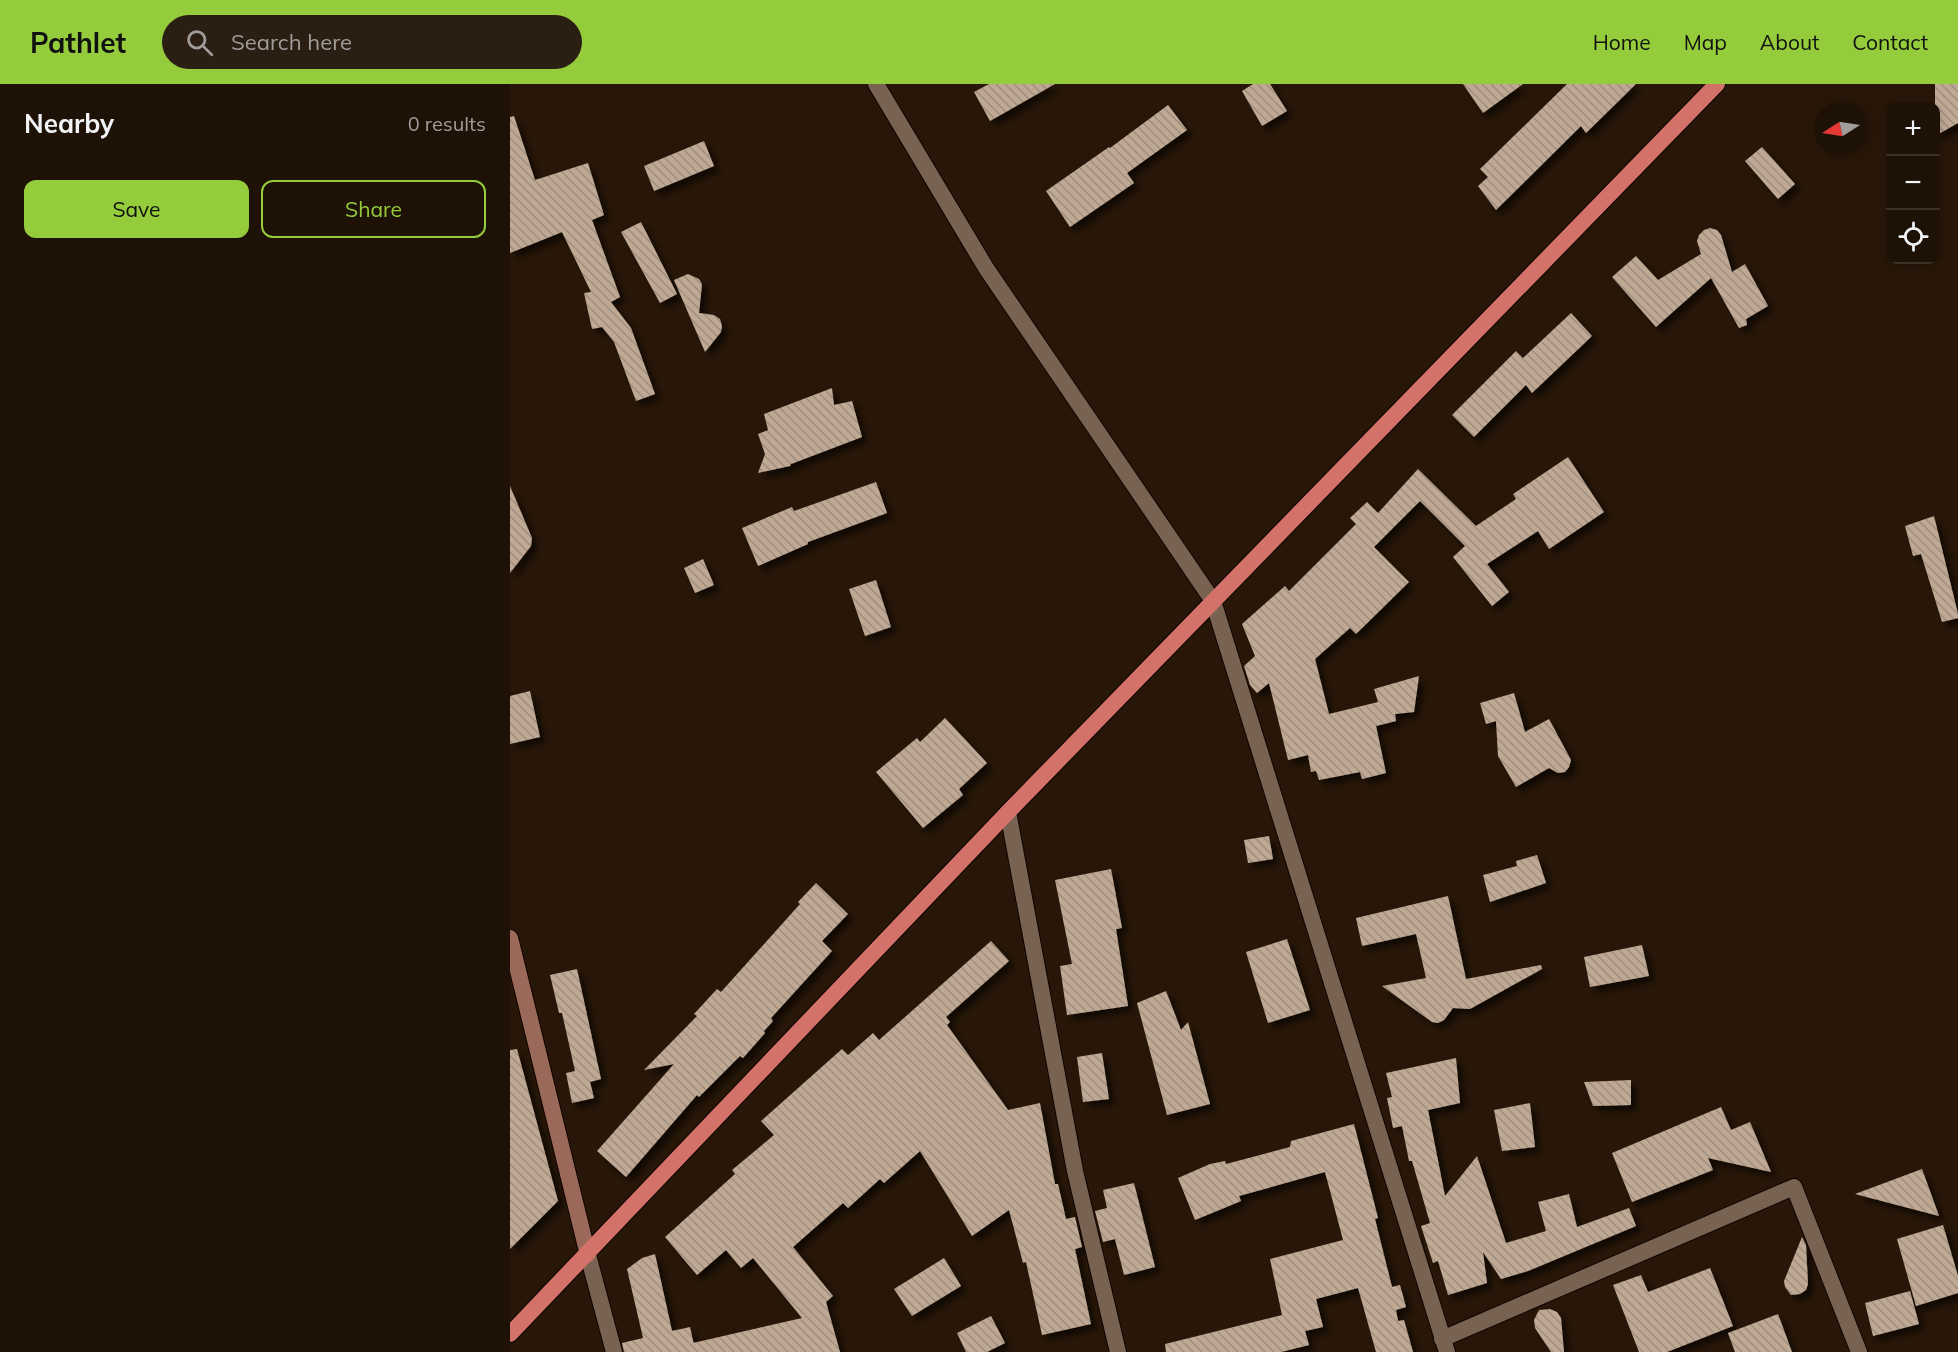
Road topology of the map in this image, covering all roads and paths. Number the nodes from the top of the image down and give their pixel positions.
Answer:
1 (876, 84) edge
2 (1717, 84) edge
3 (1213, 601) junction
4 (1008, 812) junction
5 (510, 938) edge
6 (588, 1255) junction
7 (510, 1334) edge
8 (1444, 1345) edge
9 (614, 1352) edge
10 (1118, 1352) edge
11 (1859, 1352) edge

1 - 3 street
2 - 3 highway
3 - 4 highway
3 - 8 street
4 - 6 highway
4 - 10 street
5 - 6 main road
6 - 7 highway
6 - 9 street
8 - 11 street

